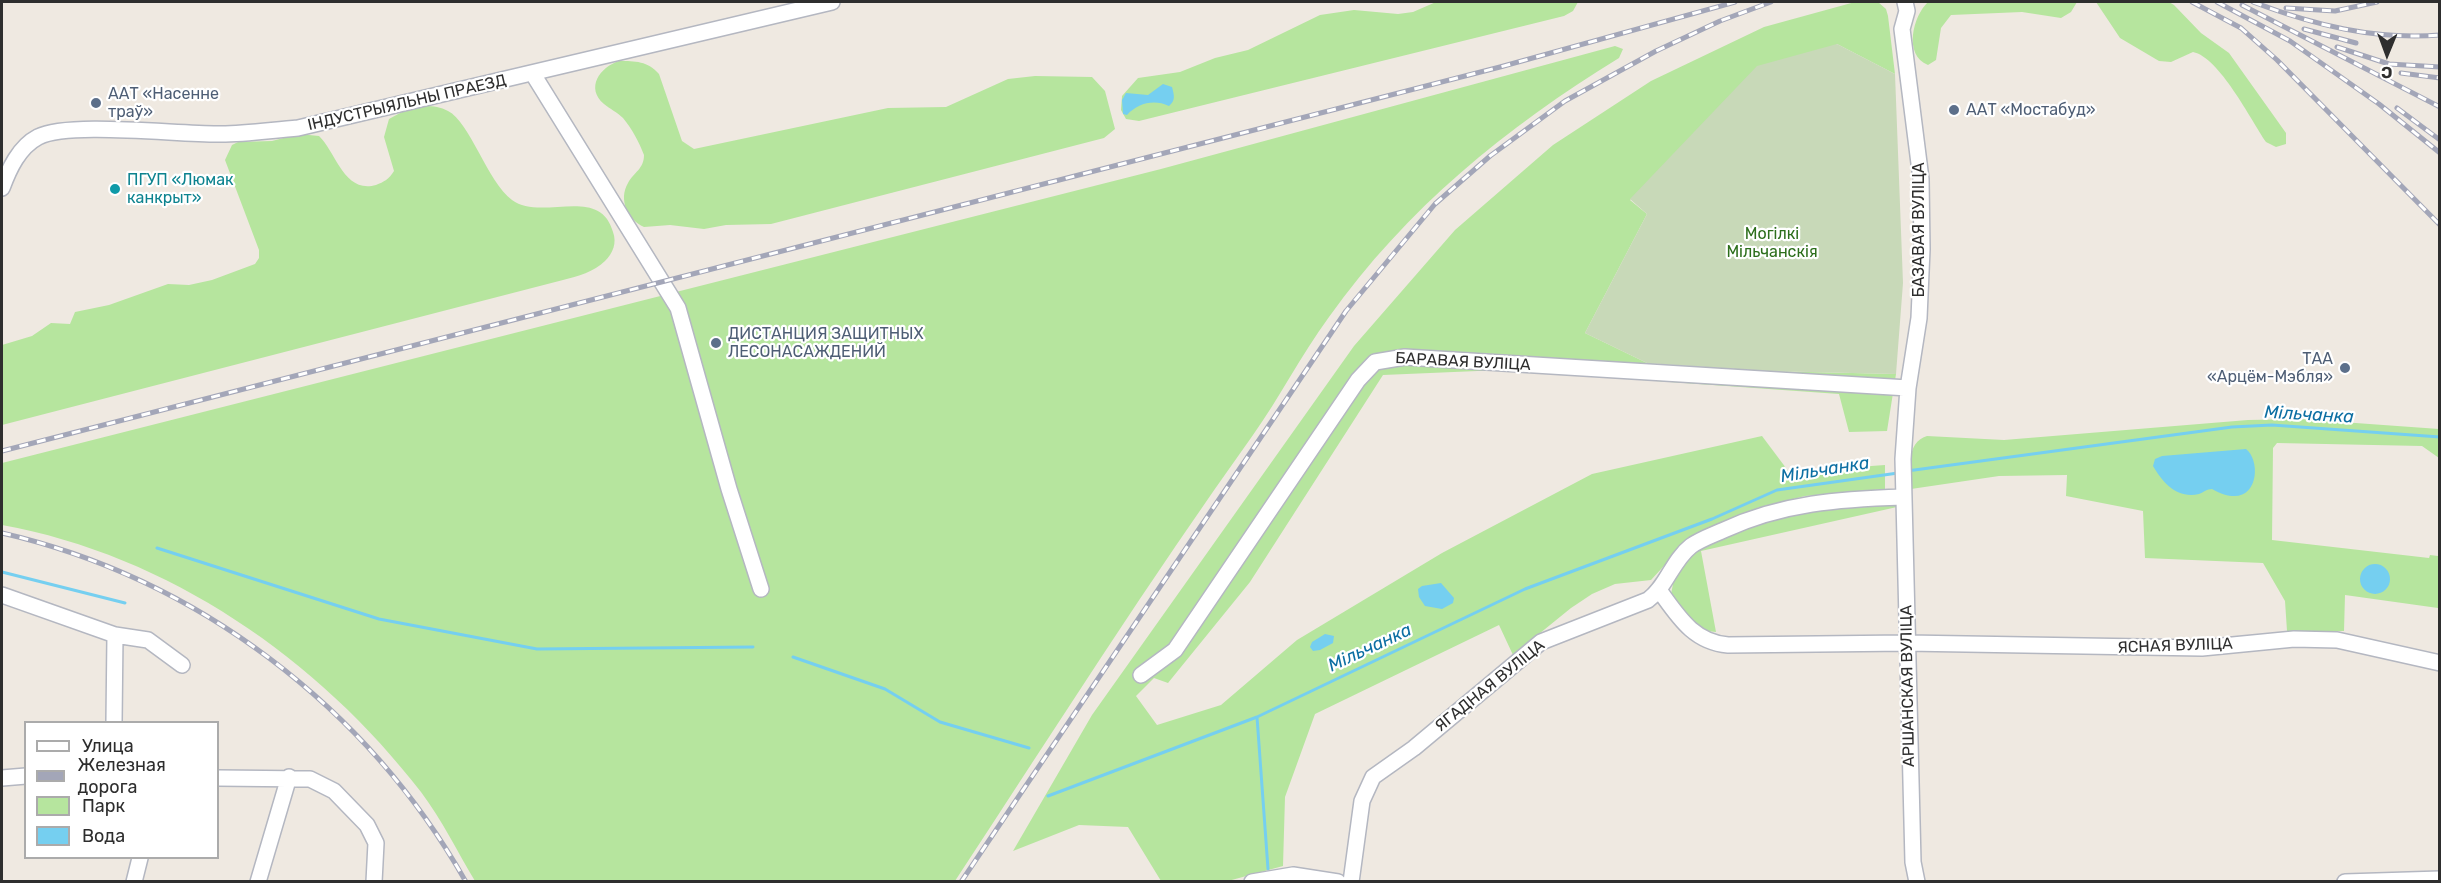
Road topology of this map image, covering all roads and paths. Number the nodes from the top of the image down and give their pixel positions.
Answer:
1 (832, 2) edge
2 (1905, 2) edge
3 (533, 74) junction
4 (2, 188) edge
5 (1908, 388) junction
6 (1903, 459) joint
7 (1903, 493) junction
8 (761, 589) dead end
9 (1659, 590) junction
10 (2, 595) edge
11 (115, 635) junction
12 (1907, 643) junction
13 (2439, 663) edge
14 (182, 665) dead end
15 (1141, 675) dead end
16 (114, 721) edge
17 (24, 776) edge
18 (289, 777) junction
19 (2, 778) edge
20 (219, 778) edge
21 (140, 859) edge
22 (2439, 879) edge
23 (134, 882) edge
24 (258, 882) edge
25 (374, 882) edge
26 (1252, 882) edge
27 (1338, 882) edge
28 (1351, 882) edge
29 (1917, 882) edge
30 (2345, 882) edge

1 - 3 street, ІНДУСТРЫЯЛЬНЫ ПРАЕЗД
2 - 5 street, БАЗАВАЯ ВУЛІЦА
3 - 4 street, ІНДУСТРЫЯЛЬНЫ ПРАЕЗД
3 - 8 street
5 - 6 street, БАЗАВАЯ ВУЛІЦА
5 - 15 street, БАРАВАЯ ВУЛІЦА
6 - 7 street, АРШАНСКАЯ ВУЛІЦА
7 - 9 street, ЯГАДНАЯ ВУЛІЦА
7 - 12 street, АРШАНСКАЯ ВУЛІЦА
9 - 12 street, ЯСНАЯ ВУЛІЦА
9 - 28 street, ЯГАДНАЯ ВУЛІЦА
10 - 11 street
11 - 14 street
11 - 16 street
12 - 13 street, ЯСНАЯ ВУЛІЦА
12 - 29 street, АРШАНСКАЯ ВУЛІЦА
17 - 19 street
18 - 20 street
18 - 24 street
18 - 25 street
21 - 23 street
22 - 30 street
26 - 27 street

